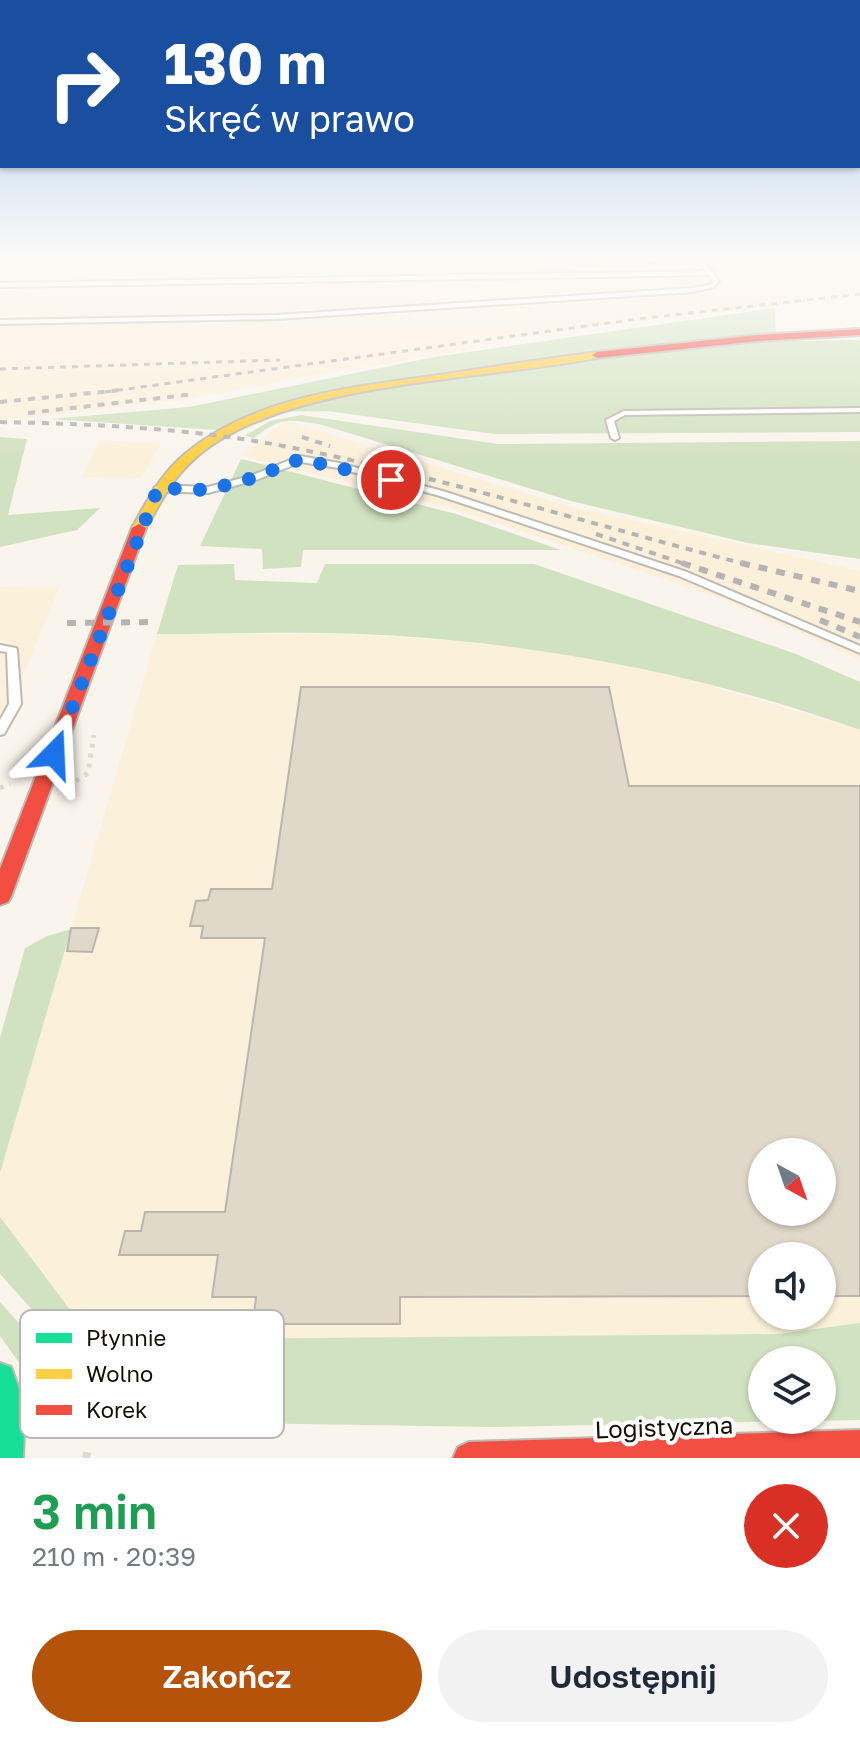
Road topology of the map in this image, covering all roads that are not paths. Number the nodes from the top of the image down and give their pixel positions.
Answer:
1 (860, 332) edge
2 (860, 410) edge
3 (615, 438) dead end
4 (158, 488) junction
5 (0, 648) edge
6 (860, 650) edge
7 (0, 731) edge
8 (0, 897) edge
9 (0, 1378) edge
10 (860, 1446) edge
11 (7, 1458) edge
12 (469, 1458) edge

1 - 4 street
2 - 3 lane
4 - 6 lane
4 - 8 street
5 - 7 lane
9 - 11 street
10 - 12 street, Logistyczna

